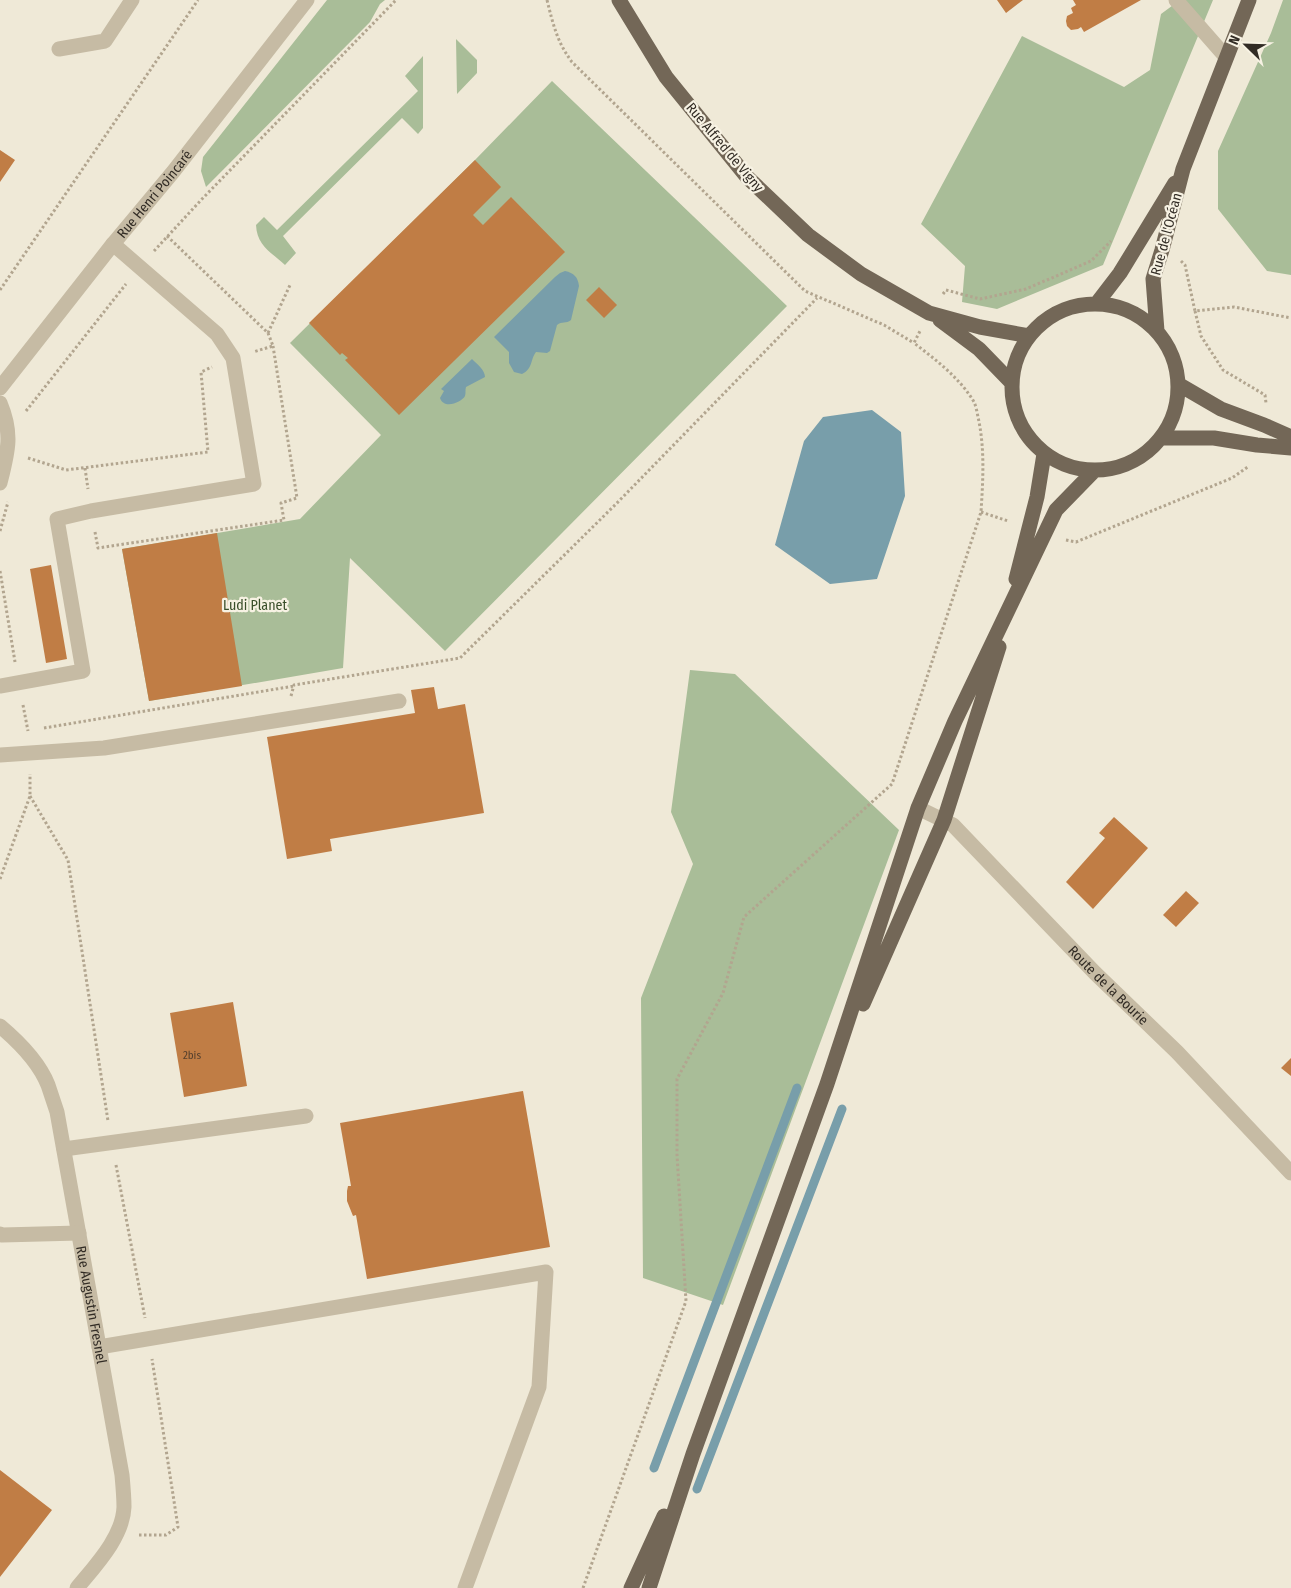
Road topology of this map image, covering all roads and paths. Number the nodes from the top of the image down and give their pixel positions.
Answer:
1 (132, 0) edge
2 (198, 0) edge
3 (307, 0) edge
4 (396, 0) edge
5 (547, 0) edge
6 (619, 0) edge
7 (1176, 0) edge
8 (1249, 0) edge
9 (58, 50) dead end
10 (1226, 57) junction
11 (1183, 168) junction
12 (167, 236) junction
13 (1141, 239) junction
14 (113, 244) junction
15 (1162, 250) junction
16 (139, 267) junction
17 (290, 285) dead end
18 (0, 290) edge
19 (817, 298) junction
20 (1098, 303) junction
21 (1195, 311) junction
22 (932, 315) junction
23 (1291, 318) edge
24 (1157, 331) junction
25 (268, 333) junction
26 (1029, 336) junction
27 (914, 343) junction
28 (233, 358) junction
29 (1011, 382) junction
30 (1178, 384) junction
31 (0, 388) edge
32 (0, 403) edge
33 (25, 418) dead end
34 (1264, 425) junction
35 (1291, 437) edge
36 (1161, 438) junction
37 (1257, 445) junction
38 (1291, 448) edge
39 (1044, 454) junction
40 (20, 456) dead end
41 (1094, 471) junction
42 (5, 488) edge
43 (980, 512) junction
44 (1029, 526) junction
45 (0, 531) edge
46 (1045, 533) junction
47 (0, 571) edge
48 (1010, 608) junction
49 (19, 683) junction
50 (0, 686) edge
51 (294, 686) junction
52 (399, 702) dead end
53 (278, 721) junction
54 (38, 729) dead end
55 (30, 753) junction
56 (0, 755) edge
57 (30, 796) junction
58 (918, 808) junction
59 (944, 820) junction
60 (0, 878) edge
61 (0, 1026) edge
62 (827, 1084) junction
63 (306, 1116) dead end
64 (112, 1143) junction
65 (64, 1149) junction
66 (1291, 1173) edge
67 (79, 1233) junction
68 (0, 1234) edge
69 (149, 1339) junction
70 (100, 1347) junction
71 (693, 1454) junction
72 (116, 1534) junction
73 (77, 1588) edge
74 (466, 1588) edge
75 (583, 1588) edge
76 (631, 1588) edge
77 (649, 1588) edge

1 - 9 street
2 - 18 path
3 - 14 street, Rue Henri Poincaré
4 - 12 path
5 - 19 path
6 - 22 main road, Rue Alfred de Vigny
7 - 10 street
8 - 10 main road, Rue de l'Océan
10 - 11 main road, Rue de l'Océan
11 - 13 main road, Rue de l'Océan
11 - 15 main road, Rue de l'Océan
12 - 16 path
12 - 25 path
13 - 20 main road, Rue de l'Océan
13 - 22 path
14 - 16 street
14 - 31 street, Rue Henri Poincaré
15 - 21 path
15 - 24 main road, Rue de l'Océan
16 - 28 street
16 - 33 path
17 - 25 path
19 - 27 path
19 - 51 path
20 - 24 main road
20 - 26 main road
21 - 23 path
21 - 34 path
22 - 26 main road, Rue Alfred de Vigny
22 - 27 path
22 - 29 main road, Rue Alfred de Vigny
24 - 30 main road
25 - 28 path
26 - 29 main road
27 - 43 path
28 - 40 path
28 - 49 street
29 - 39 main road
30 - 34 main road
30 - 36 main road
32 - 42 street
34 - 35 main road
36 - 37 main road
36 - 41 main road
37 - 38 main road
37 - 46 path
39 - 41 main road
39 - 44 main road
41 - 46 main road
42 - 45 path
43 - 44 path
43 - 75 path
44 - 48 main road
46 - 48 main road
47 - 49 path
48 - 58 main road
48 - 59 main road
49 - 50 street
49 - 55 path
51 - 53 path
51 - 54 path
52 - 53 street
53 - 55 street
55 - 56 street
55 - 57 path
57 - 60 path
57 - 64 path
58 - 59 street, Route de la Bourie
58 - 62 main road
59 - 62 main road
59 - 66 street, Route de la Bourie
61 - 65 street, Rue Augustin Fresnel
62 - 71 main road
63 - 64 street
64 - 65 street
64 - 69 path
65 - 67 street, Rue Augustin Fresnel
67 - 68 street
67 - 70 street, Rue Augustin Fresnel
69 - 70 street
69 - 72 path
69 - 74 street
70 - 72 street, Rue Augustin Fresnel
71 - 76 main road
71 - 77 main road
72 - 73 street, Rue Augustin Fresnel

